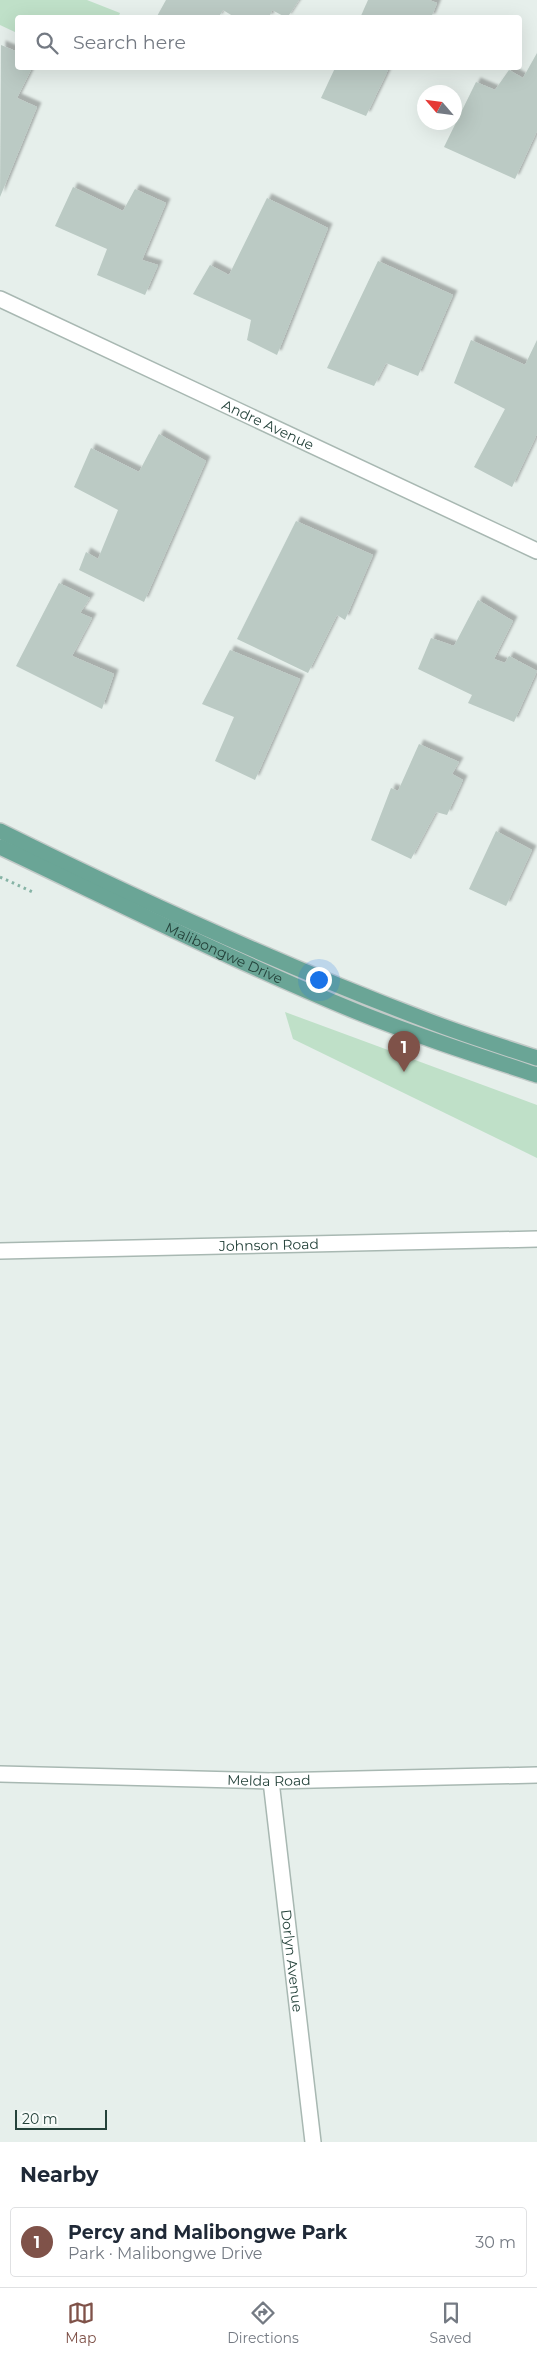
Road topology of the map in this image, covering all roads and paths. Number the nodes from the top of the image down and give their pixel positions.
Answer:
1 (0, 299) edge
2 (537, 551) edge
3 (0, 831) edge
4 (0, 847) edge
5 (537, 1058) edge
6 (537, 1075) edge
7 (537, 1239) edge
8 (0, 1251) edge
9 (0, 1774) edge
10 (537, 1775) edge
11 (271, 1781) junction
12 (313, 2142) edge

1 - 2 street, Andre Avenue
3 - 5 main road, Malibongwe Drive
4 - 6 main road, Malibongwe Drive
7 - 8 street, Johnson Road
9 - 11 street, Melda Road
10 - 11 street, Melda Road
11 - 12 street, Dorlyn Avenue

